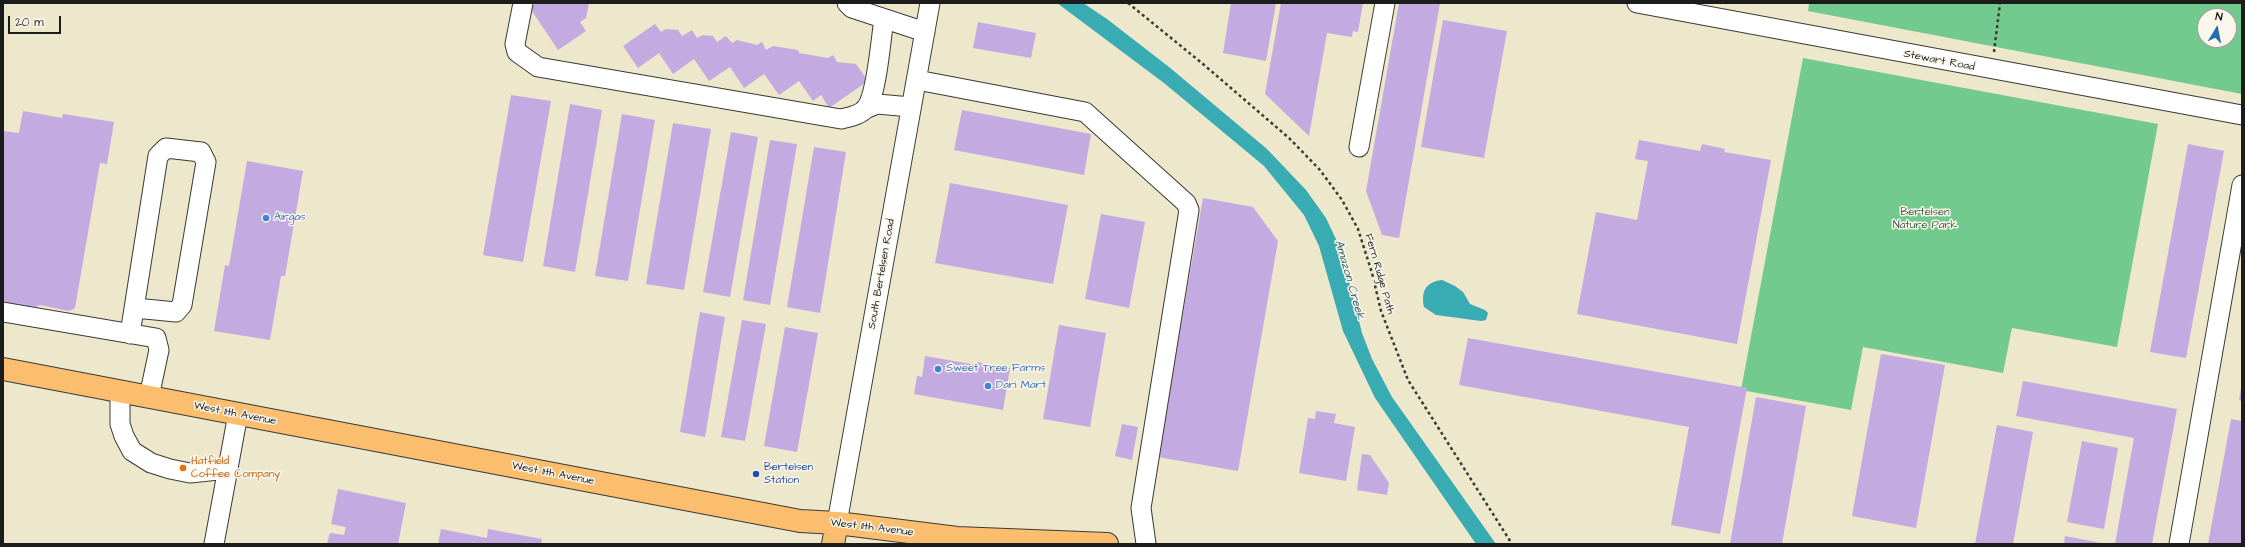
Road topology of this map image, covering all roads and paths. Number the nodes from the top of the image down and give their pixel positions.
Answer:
1 (523, 3) edge
2 (847, 3) edge
3 (930, 3) edge
4 (1128, 3) edge
5 (1385, 3) edge
6 (1638, 3) edge
7 (2000, 3) edge
8 (884, 19) junction
9 (925, 32) junction
10 (1992, 71) junction
11 (916, 80) junction
12 (871, 103) junction
13 (911, 107) junction
14 (2242, 116) edge
15 (1358, 147) dead end
16 (2242, 185) edge
17 (135, 308) junction
18 (3, 312) edge
19 (130, 334) junction
20 (3, 369) edge
21 (120, 392) junction
22 (149, 397) junction
23 (238, 414) junction
24 (228, 469) junction
25 (835, 534) edge
26 (1511, 543) edge
27 (214, 544) edge
28 (1100, 544) edge
29 (1107, 544) edge
30 (1146, 544) edge
31 (2179, 544) edge

1 - 12 street
2 - 8 street
3 - 9 street, South Bertelsen Road
4 - 26 path, Fern Ridge Path
5 - 15 street
6 - 10 street, Stewart Road
7 - 10 path
8 - 9 street
8 - 12 street
9 - 11 street, South Bertelsen Road
10 - 14 street, Stewart Road
11 - 13 street, South Bertelsen Road
11 - 30 street
12 - 13 street
13 - 25 street, South Bertelsen Road
16 - 31 street
17 - 17 street
17 - 19 street
18 - 19 street
19 - 22 street
20 - 21 main road, West 11th Avenue
21 - 22 main road, West 11th Avenue
21 - 24 street
22 - 23 main road, West 11th Avenue
23 - 24 street
23 - 25 main road, West 11th Avenue
24 - 27 street
25 - 28 main road, West 11th Avenue
28 - 29 main road, West 11th Avenue

